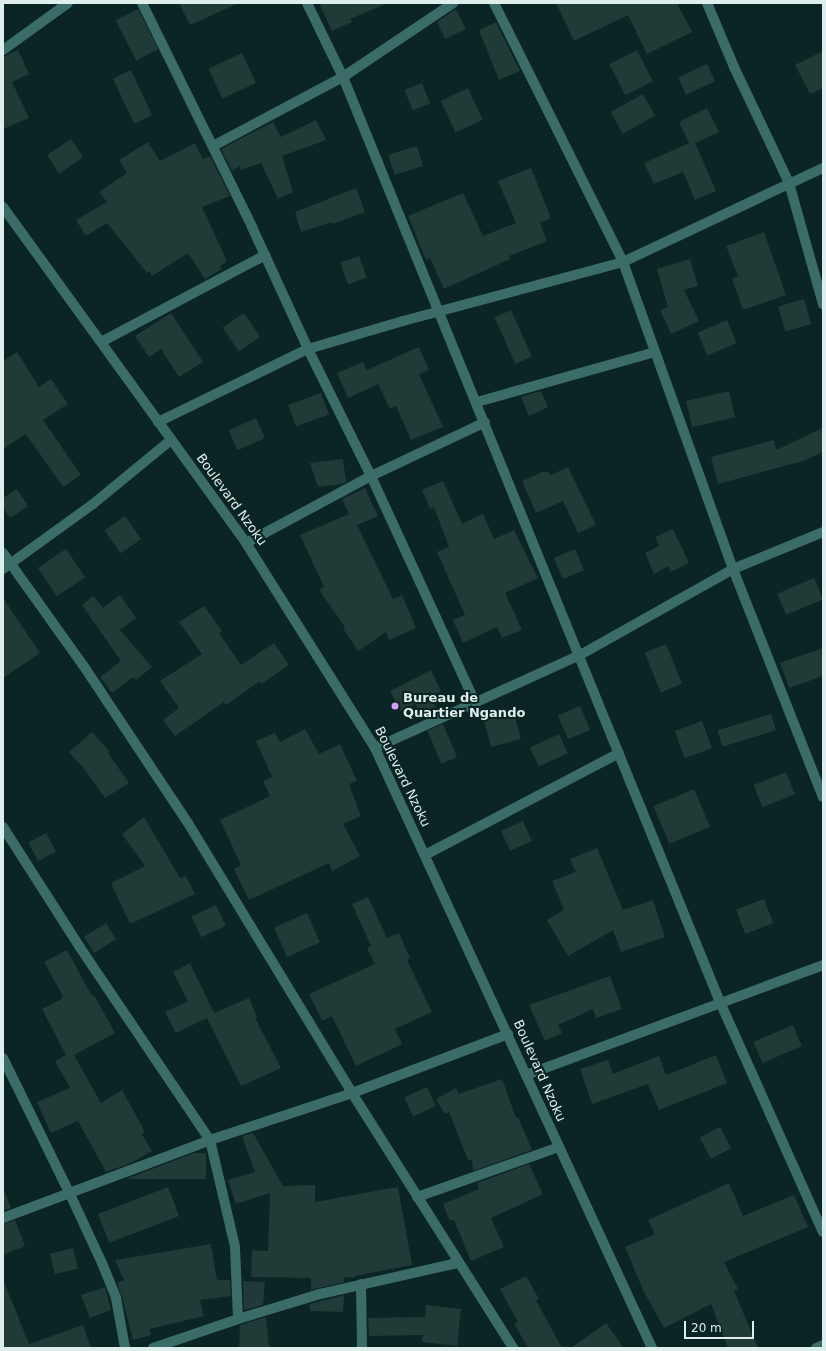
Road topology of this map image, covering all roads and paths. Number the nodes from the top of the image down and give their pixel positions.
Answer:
1 (68, 3) edge
2 (142, 3) edge
3 (307, 3) edge
4 (453, 3) edge
5 (494, 3) edge
6 (707, 3) edge
7 (3, 50) edge
8 (343, 77) junction
9 (213, 146) junction
10 (823, 168) edge
11 (789, 183) junction
12 (3, 207) edge
13 (265, 255) junction
14 (623, 262) junction
15 (823, 304) edge
16 (438, 313) junction
17 (100, 342) junction
18 (308, 350) junction
19 (656, 352) junction
20 (477, 402) junction
21 (158, 422) junction
22 (485, 422) junction
23 (171, 440) junction
24 (371, 476) junction
25 (823, 532) edge
26 (246, 543) junction
27 (3, 553) edge
28 (7, 567) edge
29 (733, 569) junction
30 (580, 654) junction
31 (475, 702) junction
32 (376, 748) junction
33 (619, 753) junction
34 (823, 796) edge
35 (3, 827) edge
36 (425, 855) junction
37 (823, 964) edge
38 (720, 1002) junction
39 (508, 1034) junction
40 (3, 1058) edge
41 (526, 1075) junction
42 (352, 1093) junction
43 (210, 1140) junction
44 (559, 1147) junction
45 (69, 1192) junction
46 (417, 1197) junction
47 (3, 1218) edge
48 (823, 1232) edge
49 (458, 1263) junction
50 (361, 1284) junction
51 (238, 1319) junction
52 (181, 1338) junction
53 (823, 1345) edge
54 (125, 1348) edge
55 (153, 1348) edge
56 (184, 1348) edge
57 (362, 1348) edge
58 (513, 1348) edge
59 (652, 1348) edge
60 (816, 1348) edge

1 - 7 street
2 - 9 street
3 - 8 street
4 - 8 street
5 - 14 street
6 - 11 street
8 - 9 street
8 - 16 street
9 - 13 street
10 - 11 street
11 - 14 street
11 - 15 street
12 - 17 street, Boulevard Nzoku
13 - 17 street
13 - 18 street
14 - 16 street
14 - 19 street
16 - 18 street
16 - 20 street
17 - 21 street, Boulevard Nzoku
18 - 21 street
18 - 24 street
19 - 20 street
19 - 29 street
20 - 22 street
21 - 23 street, Boulevard Nzoku
22 - 24 street
22 - 30 street
23 - 26 street, Boulevard Nzoku
23 - 28 street
24 - 26 street
24 - 31 street
25 - 29 street
26 - 32 street, Boulevard Nzoku
27 - 28 street
28 - 42 street
29 - 30 street
29 - 34 street
30 - 31 street
30 - 33 street
31 - 32 street
32 - 36 street, Boulevard Nzoku
33 - 36 street
33 - 38 street
35 - 43 street
36 - 39 street, Boulevard Nzoku
37 - 38 street
38 - 41 street
38 - 48 street
39 - 41 street, Boulevard Nzoku
39 - 42 street
40 - 45 street
41 - 44 street, Boulevard Nzoku
42 - 43 street
42 - 46 street
43 - 45 street
43 - 51 street
44 - 46 street
44 - 59 street, Boulevard Nzoku
45 - 47 street
45 - 54 street
46 - 49 street
49 - 50 street
49 - 58 street
50 - 51 street
50 - 57 street
51 - 52 street
52 - 55 street
52 - 56 street
53 - 60 street

